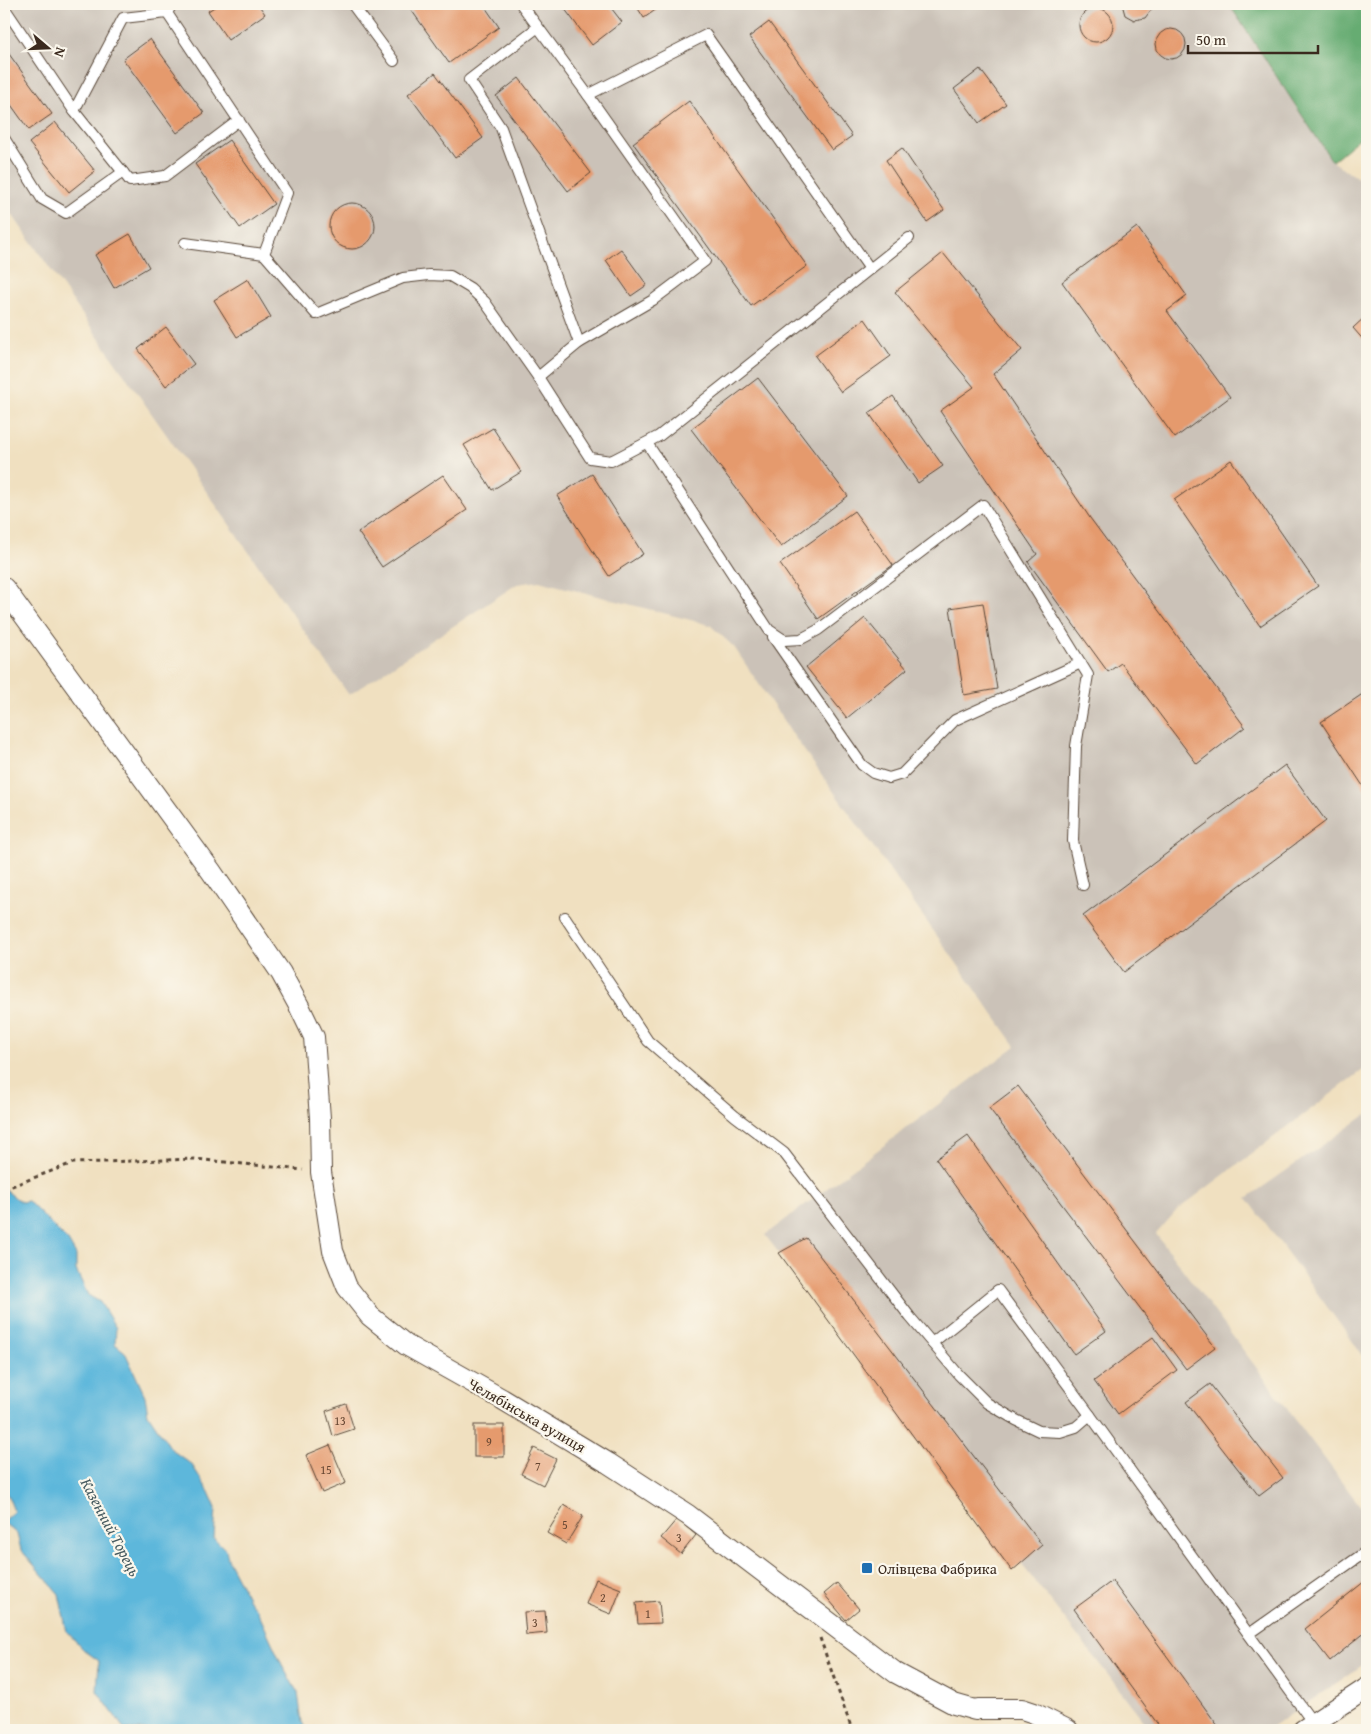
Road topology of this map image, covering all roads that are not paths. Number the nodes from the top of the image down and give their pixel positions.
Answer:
1 (352, 4) edge
2 (522, 4) edge
3 (4, 7) edge
4 (169, 8) edge
5 (538, 27) junction
6 (394, 60) dead end
7 (588, 94) junction
8 (74, 111) junction
9 (239, 120) junction
10 (4, 138) edge
11 (122, 172) junction
12 (909, 238) dead end
13 (185, 243) dead end
14 (264, 254) junction
15 (870, 269) junction
16 (578, 343) junction
17 (538, 377) junction
18 (647, 443) junction
19 (4, 588) edge
20 (769, 630) junction
21 (1081, 663) junction
22 (1083, 885) dead end
23 (565, 917) dead end
24 (932, 1343) junction
25 (1090, 1415) junction
26 (1367, 1551) edge
27 (1249, 1634) junction
28 (1367, 1688) edge
29 (1308, 1727) edge
30 (1068, 1730) edge

1 - 6 lane
2 - 5 lane
3 - 8 lane
4 - 8 lane
4 - 9 lane
5 - 7 lane
5 - 16 lane
7 - 15 lane
7 - 16 lane
8 - 11 lane
9 - 11 lane
9 - 14 lane
10 - 11 lane
12 - 15 lane
13 - 14 lane
14 - 17 lane
15 - 18 lane
16 - 17 lane
17 - 18 lane
18 - 20 lane
19 - 30 street, Челябінська вулиця
20 - 21 lane
20 - 21 lane
21 - 22 lane
23 - 24 lane
24 - 25 lane
24 - 25 lane
25 - 27 lane
26 - 27 lane
27 - 29 lane
28 - 29 street

